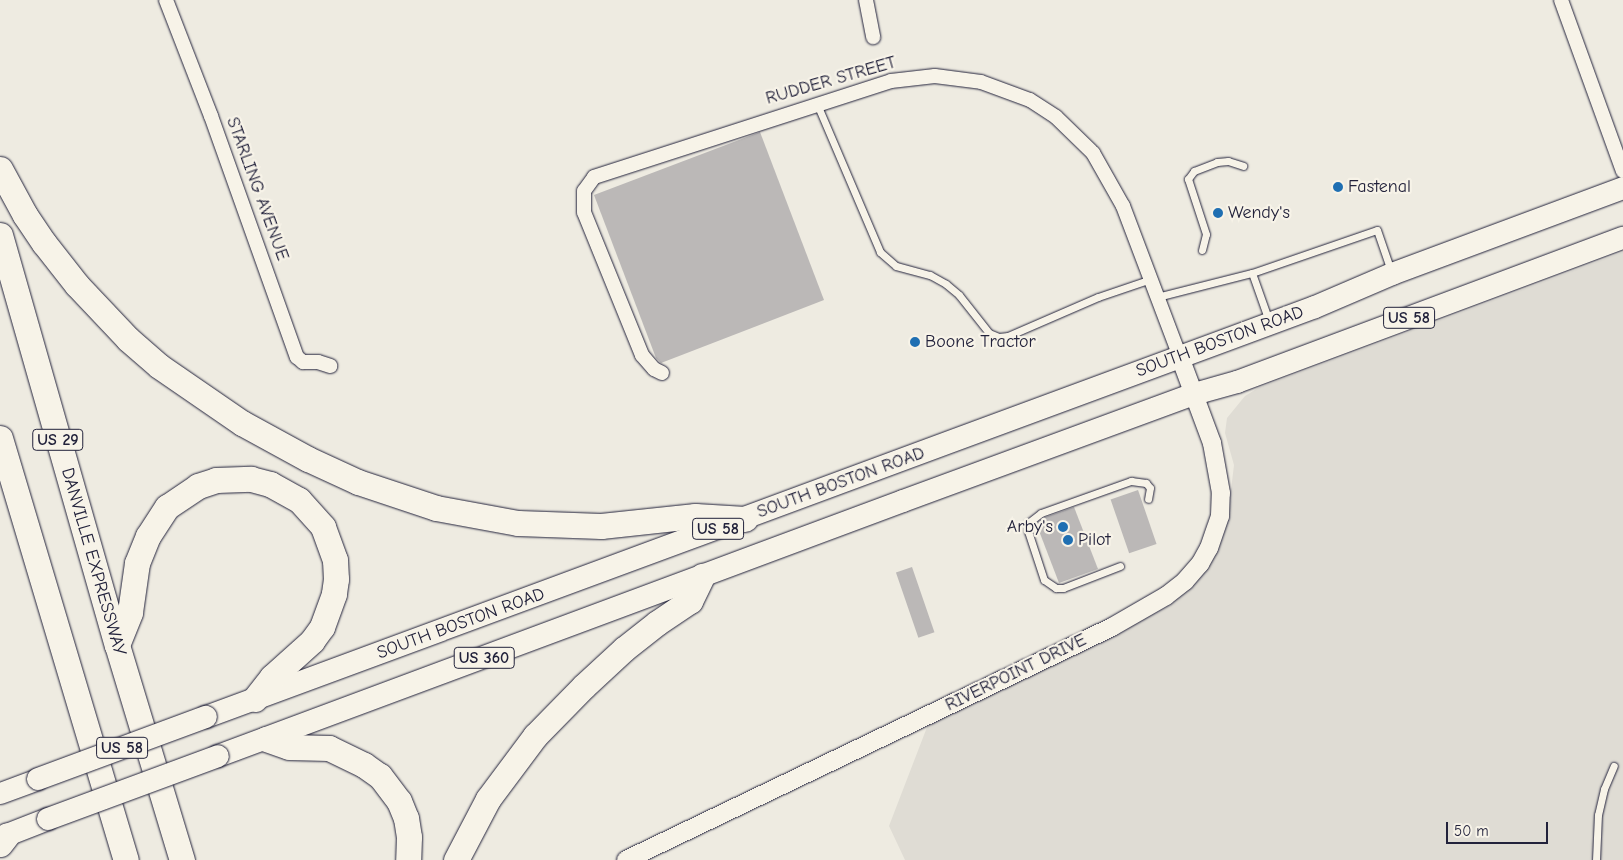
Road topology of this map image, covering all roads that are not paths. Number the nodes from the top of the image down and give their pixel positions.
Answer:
1 (166, 0) edge
2 (866, 0) edge
3 (1561, 0) edge
4 (873, 37) dead end
5 (817, 104) junction
6 (1242, 166) dead end
7 (0, 169) edge
8 (1623, 171) edge
9 (1623, 188) edge
10 (0, 235) edge
11 (1623, 238) edge
12 (1202, 250) dead end
13 (1252, 273) junction
14 (1392, 274) junction
15 (1151, 279) junction
16 (1157, 297) junction
17 (1270, 324) junction
18 (1180, 357) junction
19 (330, 366) dead end
20 (662, 373) dead end
21 (1194, 394) junction
22 (0, 438) edge
23 (1148, 499) dead end
24 (745, 519) junction
25 (1120, 566) dead end
26 (702, 576) junction
27 (117, 645) junction
28 (255, 699) junction
29 (266, 739) junction
30 (1614, 766) dead end
31 (38, 779) joint
32 (0, 793) edge
33 (2, 839) edge
34 (183, 856) edge
35 (126, 860) edge
36 (408, 860) edge
37 (456, 860) edge
38 (626, 860) edge
39 (1596, 860) edge

1 - 19 street, STARLING AVENUE
2 - 4 street
3 - 8 street
5 - 15 street, RUDDER STREET
5 - 15 lane
5 - 20 street, RUDDER STREET
6 - 12 lane
7 - 24 highway
9 - 14 highway, SOUTH BOSTON ROAD / US 58
10 - 27 highway, DANVILLE EXPRESSWAY / US 29
11 - 21 highway, US 58
13 - 14 lane
13 - 16 lane
13 - 17 lane
14 - 17 highway, SOUTH BOSTON ROAD / US 58
15 - 16 street, RUDDER STREET
16 - 18 street, RUDDER STREET
17 - 18 highway, SOUTH BOSTON ROAD / US 58
18 - 21 street, RIVERPOINT DRIVE
18 - 24 highway, SOUTH BOSTON ROAD / US 58
21 - 26 highway, US 58
21 - 38 street, RIVERPOINT DRIVE
22 - 35 highway, US 29
23 - 25 lane
24 - 28 highway, SOUTH BOSTON ROAD / US 58
26 - 29 highway, US 360
26 - 37 highway
27 - 28 highway
27 - 34 highway, DANVILLE EXPRESSWAY / US 29
28 - 31 highway, SOUTH BOSTON ROAD / US 58, bridge
29 - 33 highway, US 360, bridge
29 - 36 highway
30 - 39 lane
31 - 32 main road, SOUTH BOSTON ROAD

